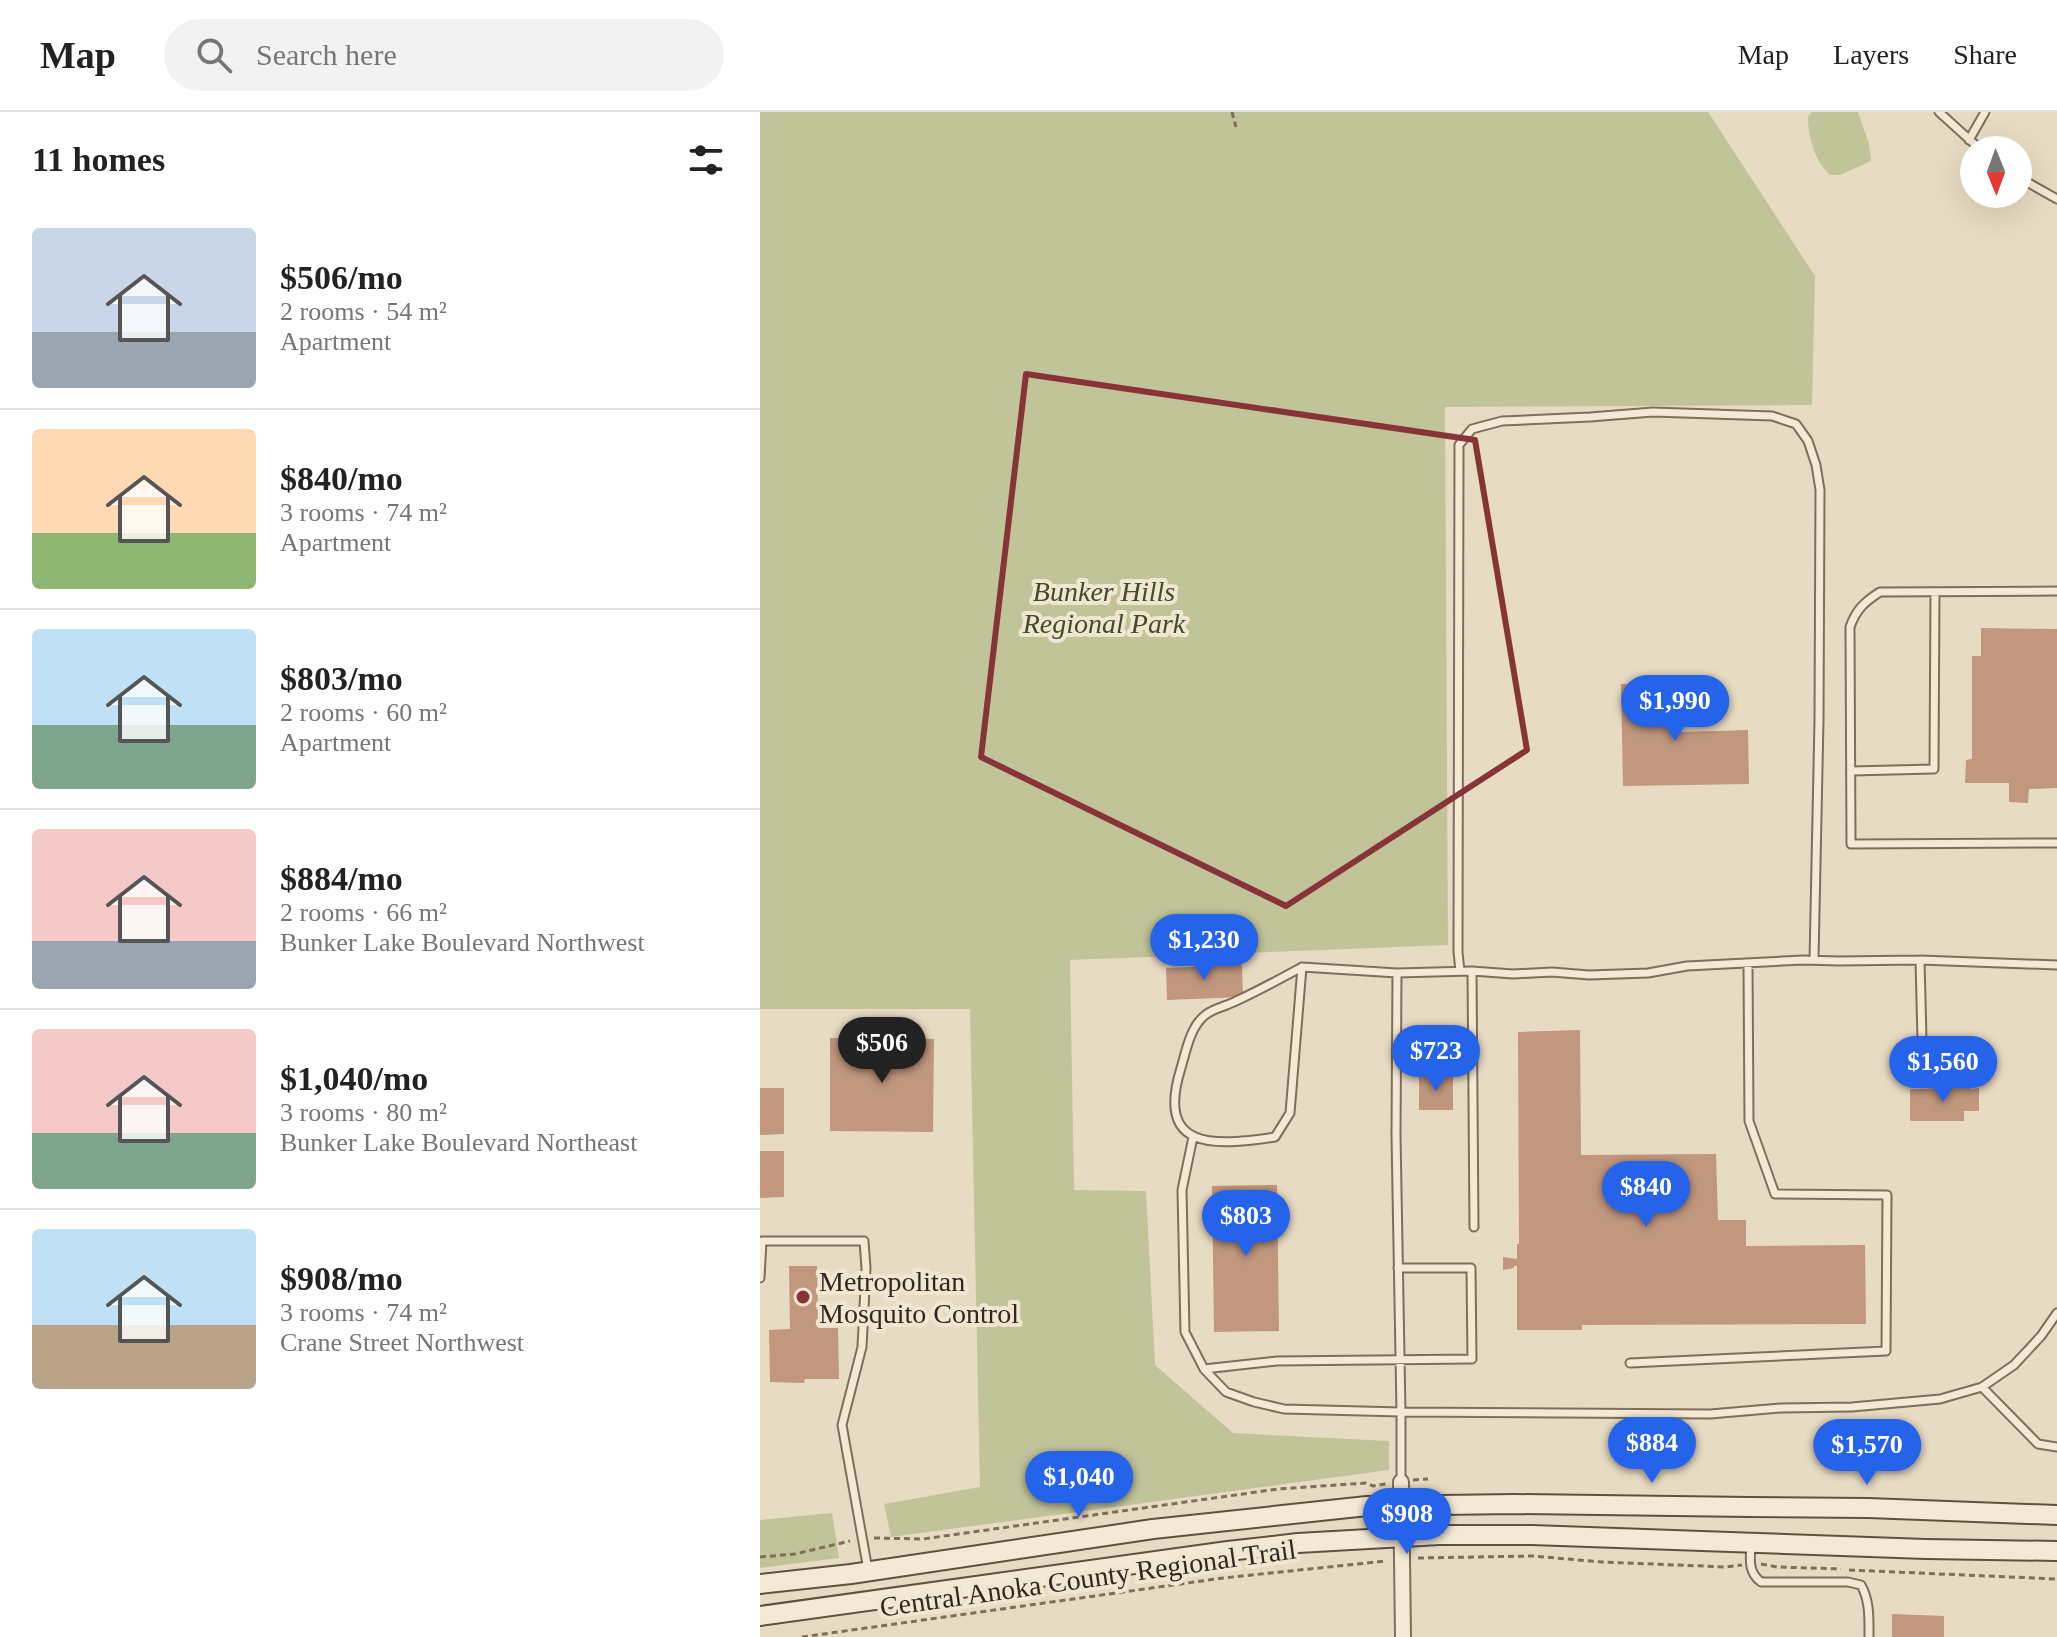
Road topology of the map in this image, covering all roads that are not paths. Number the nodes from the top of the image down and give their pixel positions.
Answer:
1 (1939, 112) edge
2 (1985, 112) edge
3 (1965, 136) edge
4 (1971, 136) edge
5 (2032, 185) edge
6 (2057, 199) edge
7 (2057, 591) edge
8 (1935, 592) junction
9 (1851, 771) junction
10 (2057, 843) edge
11 (1814, 960) junction
12 (1920, 960) junction
13 (1748, 963) junction
14 (2057, 965) edge
15 (1302, 967) junction
16 (1460, 971) junction
17 (1472, 971) junction
18 (1397, 973) junction
19 (1923, 1080) dead end
20 (1193, 1137) junction
21 (1474, 1227) dead end
22 (1398, 1268) junction
23 (760, 1278) edge
24 (2057, 1313) edge
25 (1400, 1360) junction
26 (1630, 1363) dead end
27 (1204, 1369) junction
28 (1982, 1387) junction
29 (1401, 1412) junction
30 (2057, 1447) edge
31 (1401, 1482) joint
32 (1401, 1506) junction
33 (2057, 1515) edge
34 (1401, 1535) junction
35 (1751, 1543) junction
36 (2057, 1551) edge
37 (868, 1570) junction
38 (760, 1584) edge
39 (760, 1616) edge
40 (1403, 1637) edge
41 (1869, 1637) edge

1 - 3 lane
2 - 4 lane
5 - 6 lane
7 - 8 lane
8 - 9 lane
8 - 9 lane
9 - 10 lane
11 - 12 lane
11 - 13 lane
11 - 16 lane
12 - 14 lane
12 - 19 lane
13 - 17 lane
13 - 26 lane
15 - 18 lane
15 - 20 lane
15 - 20 lane
16 - 17 lane
16 - 18 lane
17 - 21 lane
18 - 22 lane
20 - 27 lane
22 - 25 lane
22 - 25 lane
23 - 37 lane
24 - 28 lane
25 - 27 lane
25 - 29 lane
27 - 29 lane
28 - 29 lane
28 - 30 lane
29 - 31 lane
31 - 32 street
32 - 33 main road
32 - 34 street
32 - 37 main road
34 - 35 main road
34 - 39 main road
34 - 40 street
35 - 36 main road
35 - 41 lane
37 - 38 main road

